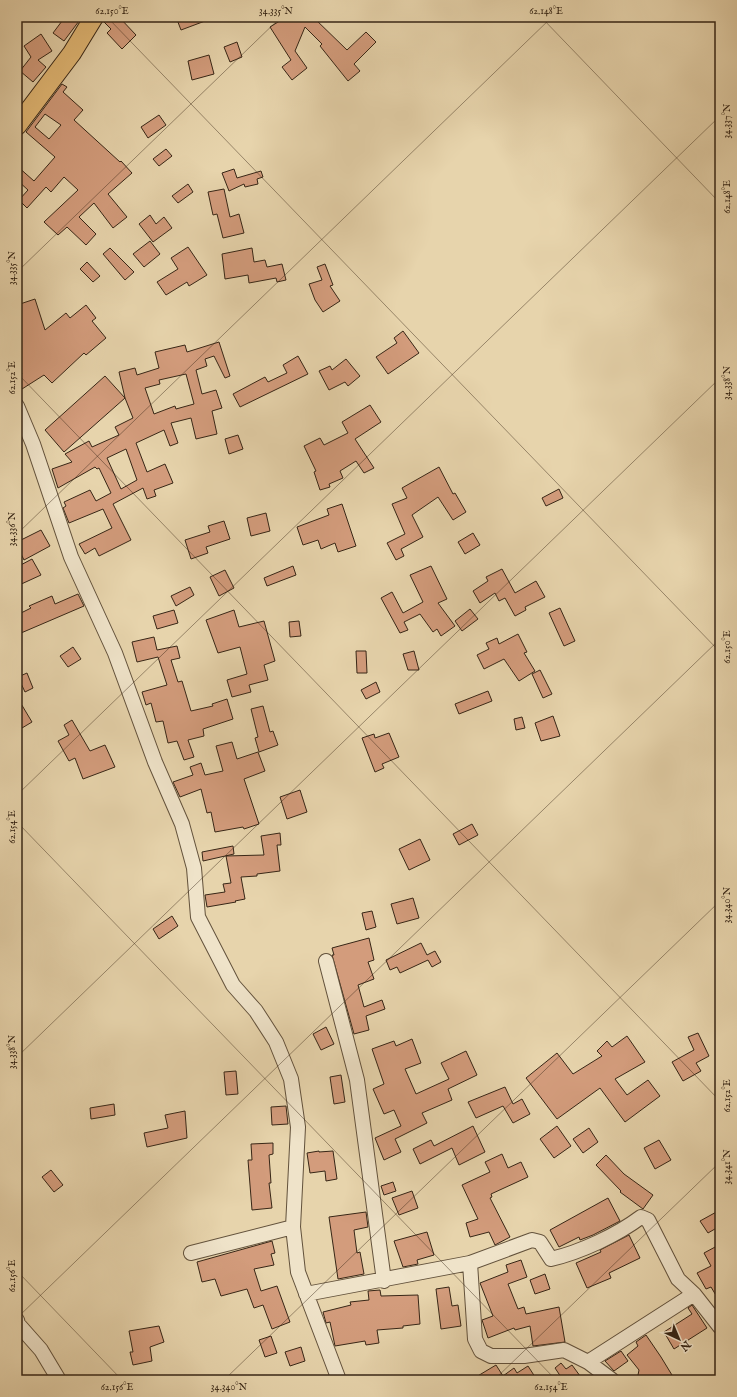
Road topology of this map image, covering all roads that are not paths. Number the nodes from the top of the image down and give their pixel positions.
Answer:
1 (94, 17) edge
2 (17, 126) edge
3 (17, 406) edge
4 (326, 961) dead end
5 (293, 1227) junction
6 (191, 1253) dead end
7 (470, 1263) junction
8 (384, 1280) junction
9 (306, 1294) junction
10 (694, 1294) junction
11 (17, 1320) edge
12 (720, 1326) edge
13 (588, 1362) junction
14 (59, 1380) edge
15 (339, 1380) edge
16 (612, 1380) edge

1 - 2 main road
3 - 5 street
4 - 8 street
5 - 6 street
5 - 9 street
7 - 8 street
7 - 10 street
7 - 13 street
8 - 9 street
9 - 15 street
10 - 12 street
10 - 13 street
11 - 14 street
13 - 16 street

